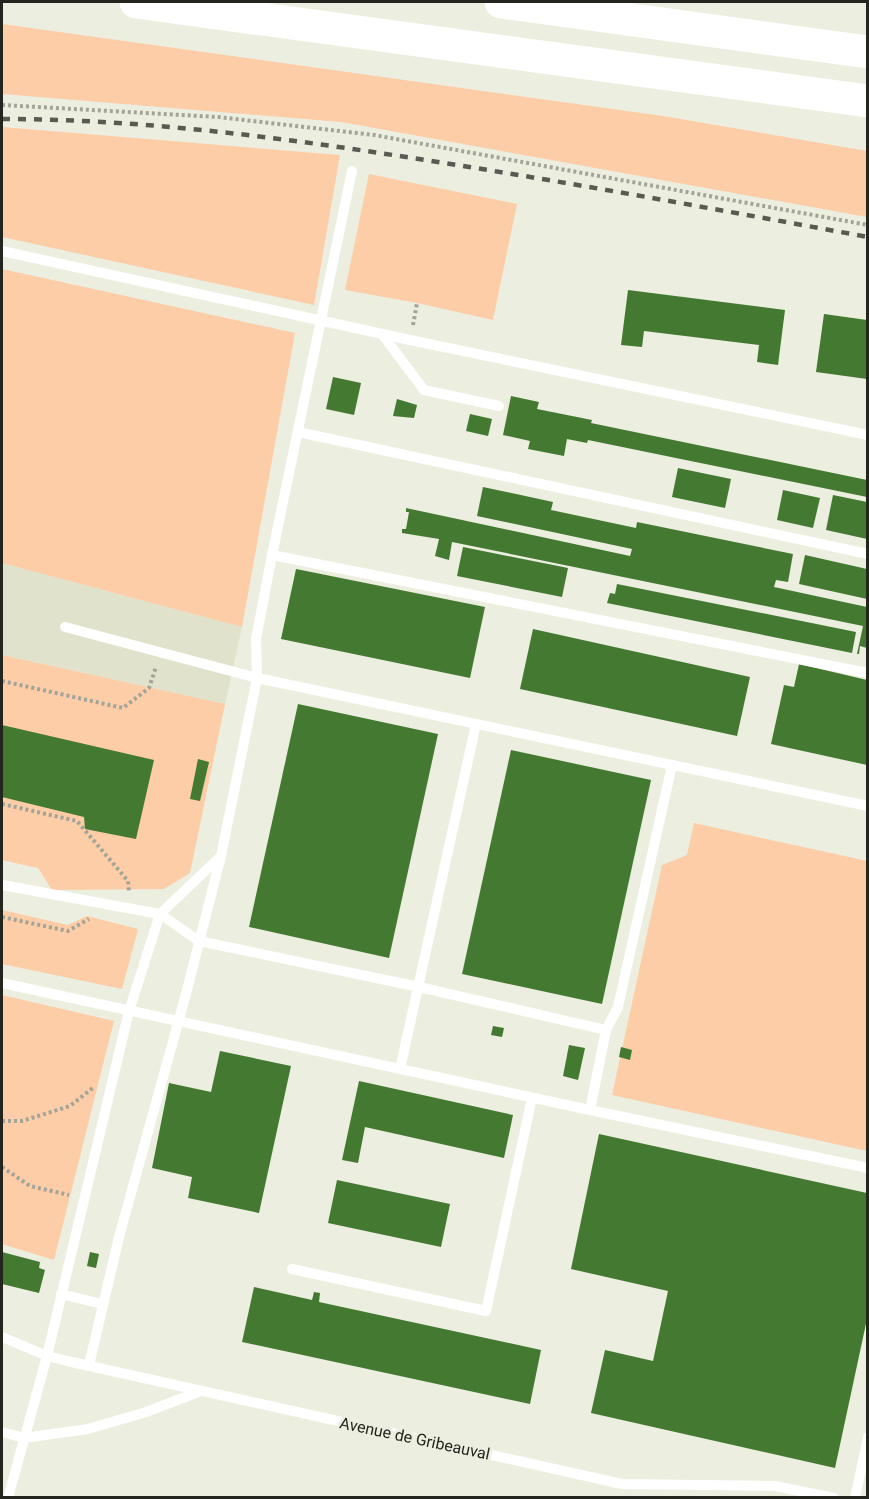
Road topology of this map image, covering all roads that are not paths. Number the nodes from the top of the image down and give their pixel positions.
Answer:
1 (136, 2) edge
2 (501, 2) edge
3 (867, 52) edge
4 (867, 101) edge
5 (352, 171) dead end
6 (2, 250) edge
7 (321, 321) junction
8 (382, 334) junction
9 (499, 406) dead end
10 (298, 432) junction
11 (867, 435) edge
12 (867, 554) edge
13 (272, 555) junction
14 (65, 627) dead end
15 (867, 673) edge
16 (257, 678) junction
17 (476, 724) junction
18 (672, 765) junction
19 (867, 806) edge
20 (221, 856) junction
21 (2, 885) edge
22 (160, 914) junction
23 (199, 940) junction
24 (2, 983) edge
25 (419, 987) junction
26 (129, 1011) junction
27 (178, 1020) junction
28 (606, 1030) junction
29 (400, 1069) junction
30 (532, 1098) junction
31 (590, 1110) junction
32 (867, 1168) edge
33 (292, 1269) dead end
34 (61, 1294) junction
35 (102, 1304) junction
36 (2, 1337) edge
37 (47, 1356) junction
38 (89, 1365) junction
39 (201, 1390) junction
40 (2, 1432) edge
41 (867, 1437) edge
42 (24, 1438) junction
43 (8, 1497) edge
44 (834, 1497) edge
45 (855, 1497) edge

1 - 4 highway
2 - 3 highway
5 - 7 lane
6 - 7 lane
7 - 8 lane
7 - 10 lane
8 - 9 lane
8 - 11 lane
10 - 12 lane
10 - 13 lane
13 - 15 lane
13 - 16 lane
14 - 16 lane
16 - 17 lane
16 - 20 lane
17 - 18 lane
17 - 25 lane
18 - 19 lane
18 - 28 lane
20 - 22 lane
20 - 23 lane
21 - 22 lane
22 - 23 lane
22 - 26 lane
23 - 25 lane
23 - 27 lane
24 - 26 lane
25 - 28 lane
25 - 29 lane
26 - 27 lane
26 - 34 lane
27 - 29 lane
27 - 35 lane
28 - 31 lane
29 - 30 lane
30 - 31 lane
30 - 33 lane
31 - 32 lane
34 - 35 lane
34 - 37 lane
35 - 38 lane
36 - 37 lane, Avenue de Gribeauval
37 - 38 lane, Avenue de Gribeauval
37 - 42 lane
38 - 39 lane, Avenue de Gribeauval
39 - 42 lane
39 - 44 lane, Avenue de Gribeauval
40 - 42 lane
41 - 45 lane
42 - 43 lane

